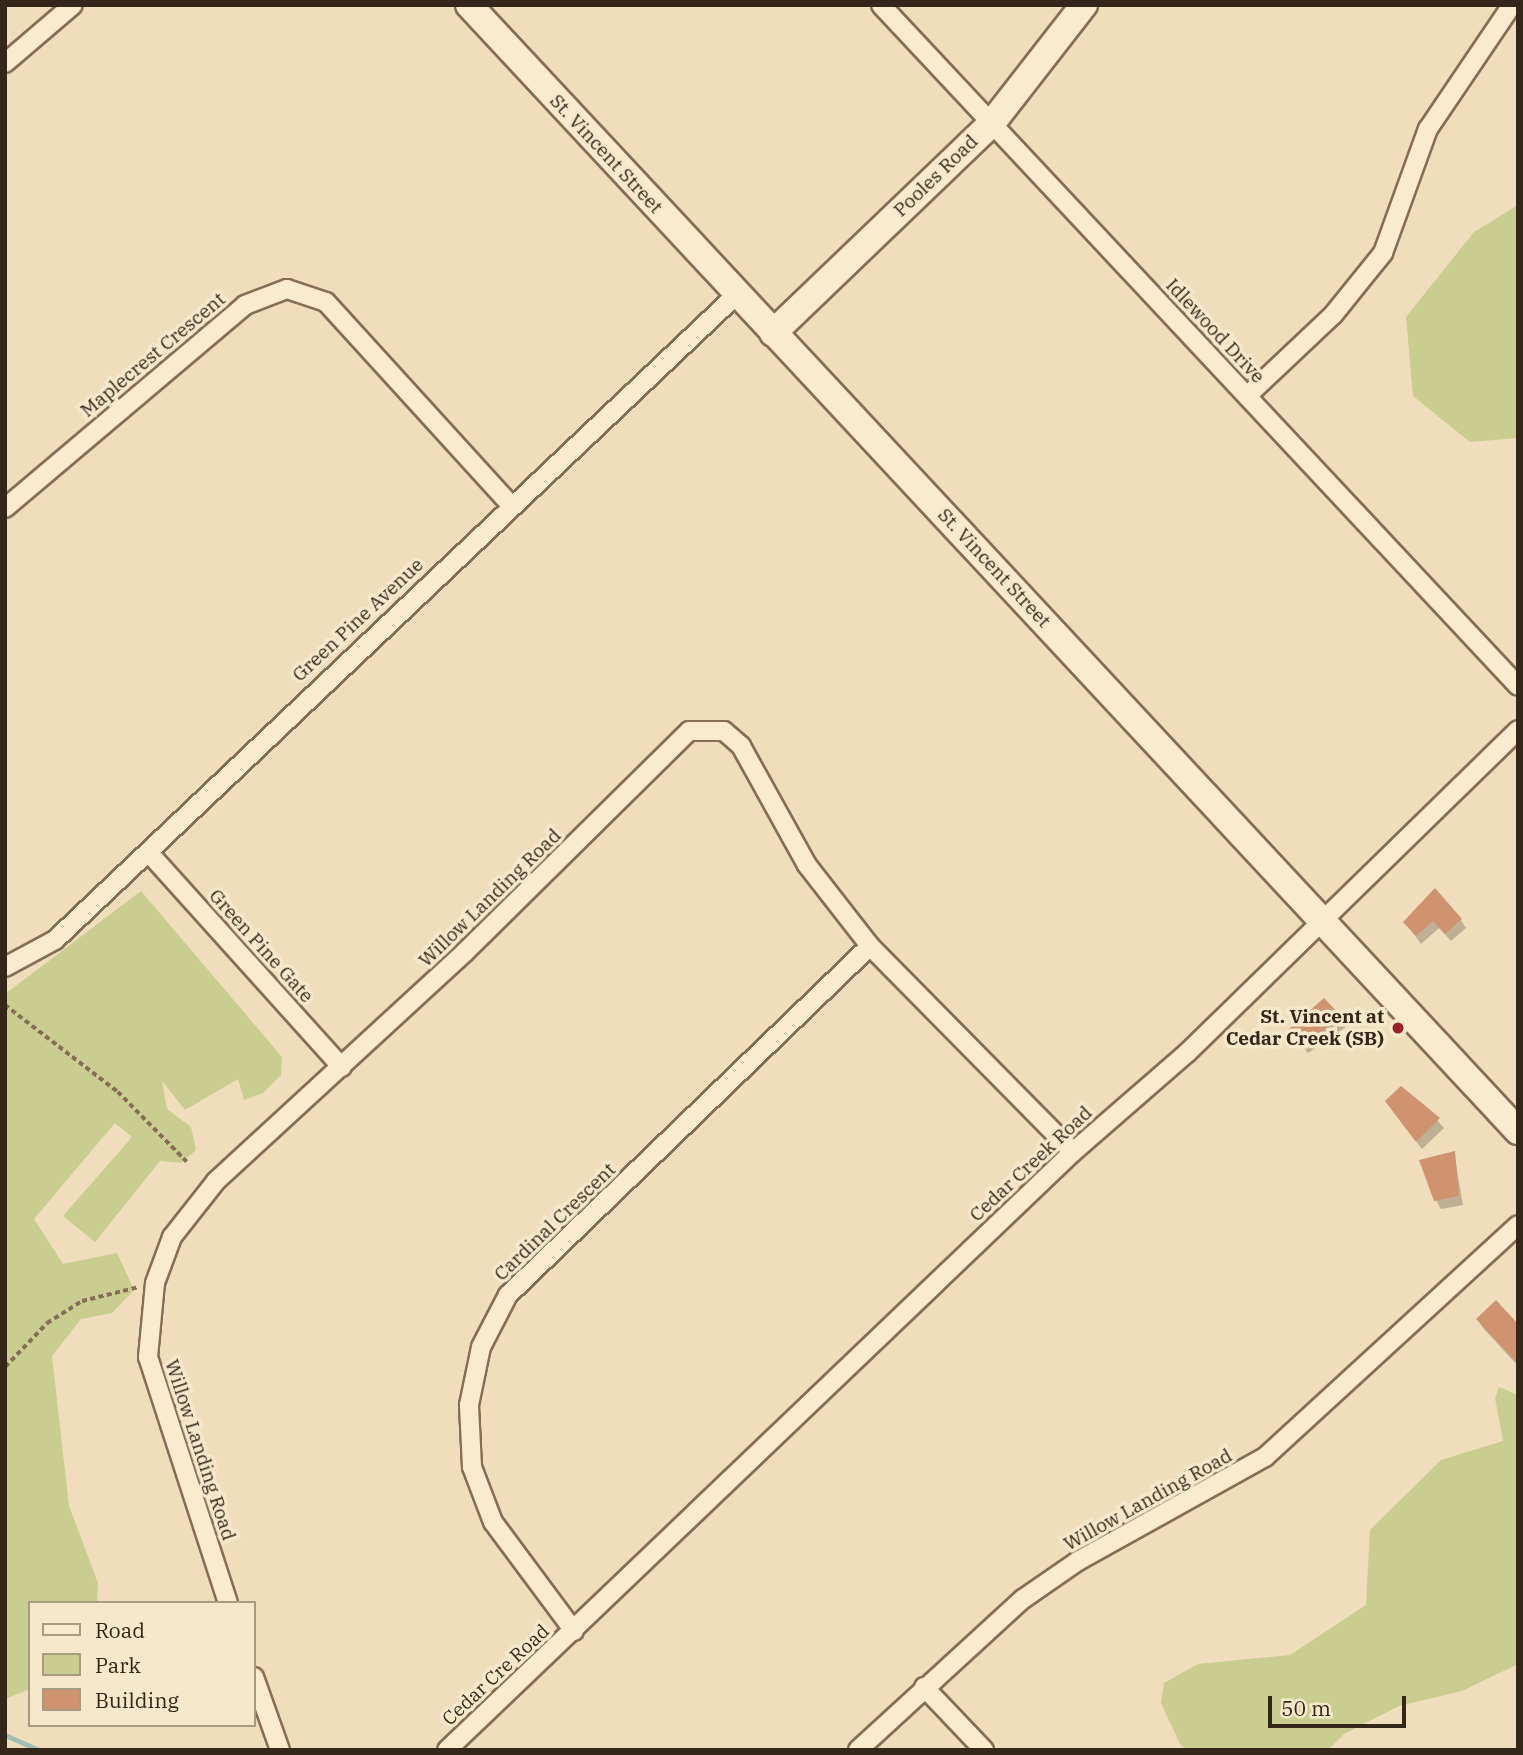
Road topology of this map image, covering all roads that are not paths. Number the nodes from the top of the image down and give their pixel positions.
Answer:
1 (73, 5) edge
2 (469, 5) edge
3 (881, 5) edge
4 (1084, 5) edge
5 (1512, 5) edge
6 (5, 63) edge
7 (992, 123) junction
8 (736, 295) junction
9 (773, 333) junction
10 (1247, 396) junction
11 (511, 505) junction
12 (5, 508) edge
13 (1518, 686) edge
14 (1518, 730) edge
15 (149, 853) junction
16 (1324, 919) junction
17 (870, 946) junction
18 (5, 967) edge
19 (342, 1066) junction
20 (1518, 1131) edge
21 (1073, 1152) junction
22 (1518, 1225) edge
23 (227, 1601) edge
24 (574, 1631) junction
25 (256, 1683) edge
26 (924, 1687) junction
27 (280, 1750) edge
28 (447, 1750) edge
29 (858, 1750) edge
30 (984, 1750) edge

1 - 6 street
2 - 8 street, St. Vincent Street
3 - 7 street, Idlewood Drive
4 - 7 street, Pooles Road
5 - 10 street
7 - 9 street, Pooles Road
7 - 10 street, Idlewood Drive
8 - 9 street, St. Vincent Street
8 - 11 street, Green Pine Avenue
9 - 16 street, St. Vincent Street
10 - 13 street, Idlewood Drive
11 - 12 street, Maplecrest Crescent
11 - 15 street, Green Pine Avenue
14 - 16 street, Cedar Creek Road
15 - 18 street, Green Pine Avenue
15 - 19 street, Green Pine Gate
16 - 20 street, St. Vincent Street
16 - 21 street, Cedar Creek Road
17 - 19 street, Willow Landing Road
17 - 21 street, Willow Landing Road
17 - 24 street, Cardinal Crescent
19 - 23 street, Willow Landing Road
21 - 24 street, Cedar Creek Road
22 - 26 street, Willow Landing Road
24 - 28 street, Cedar Cre Road
25 - 27 street
26 - 29 street, Willow Landing Road
26 - 30 street

